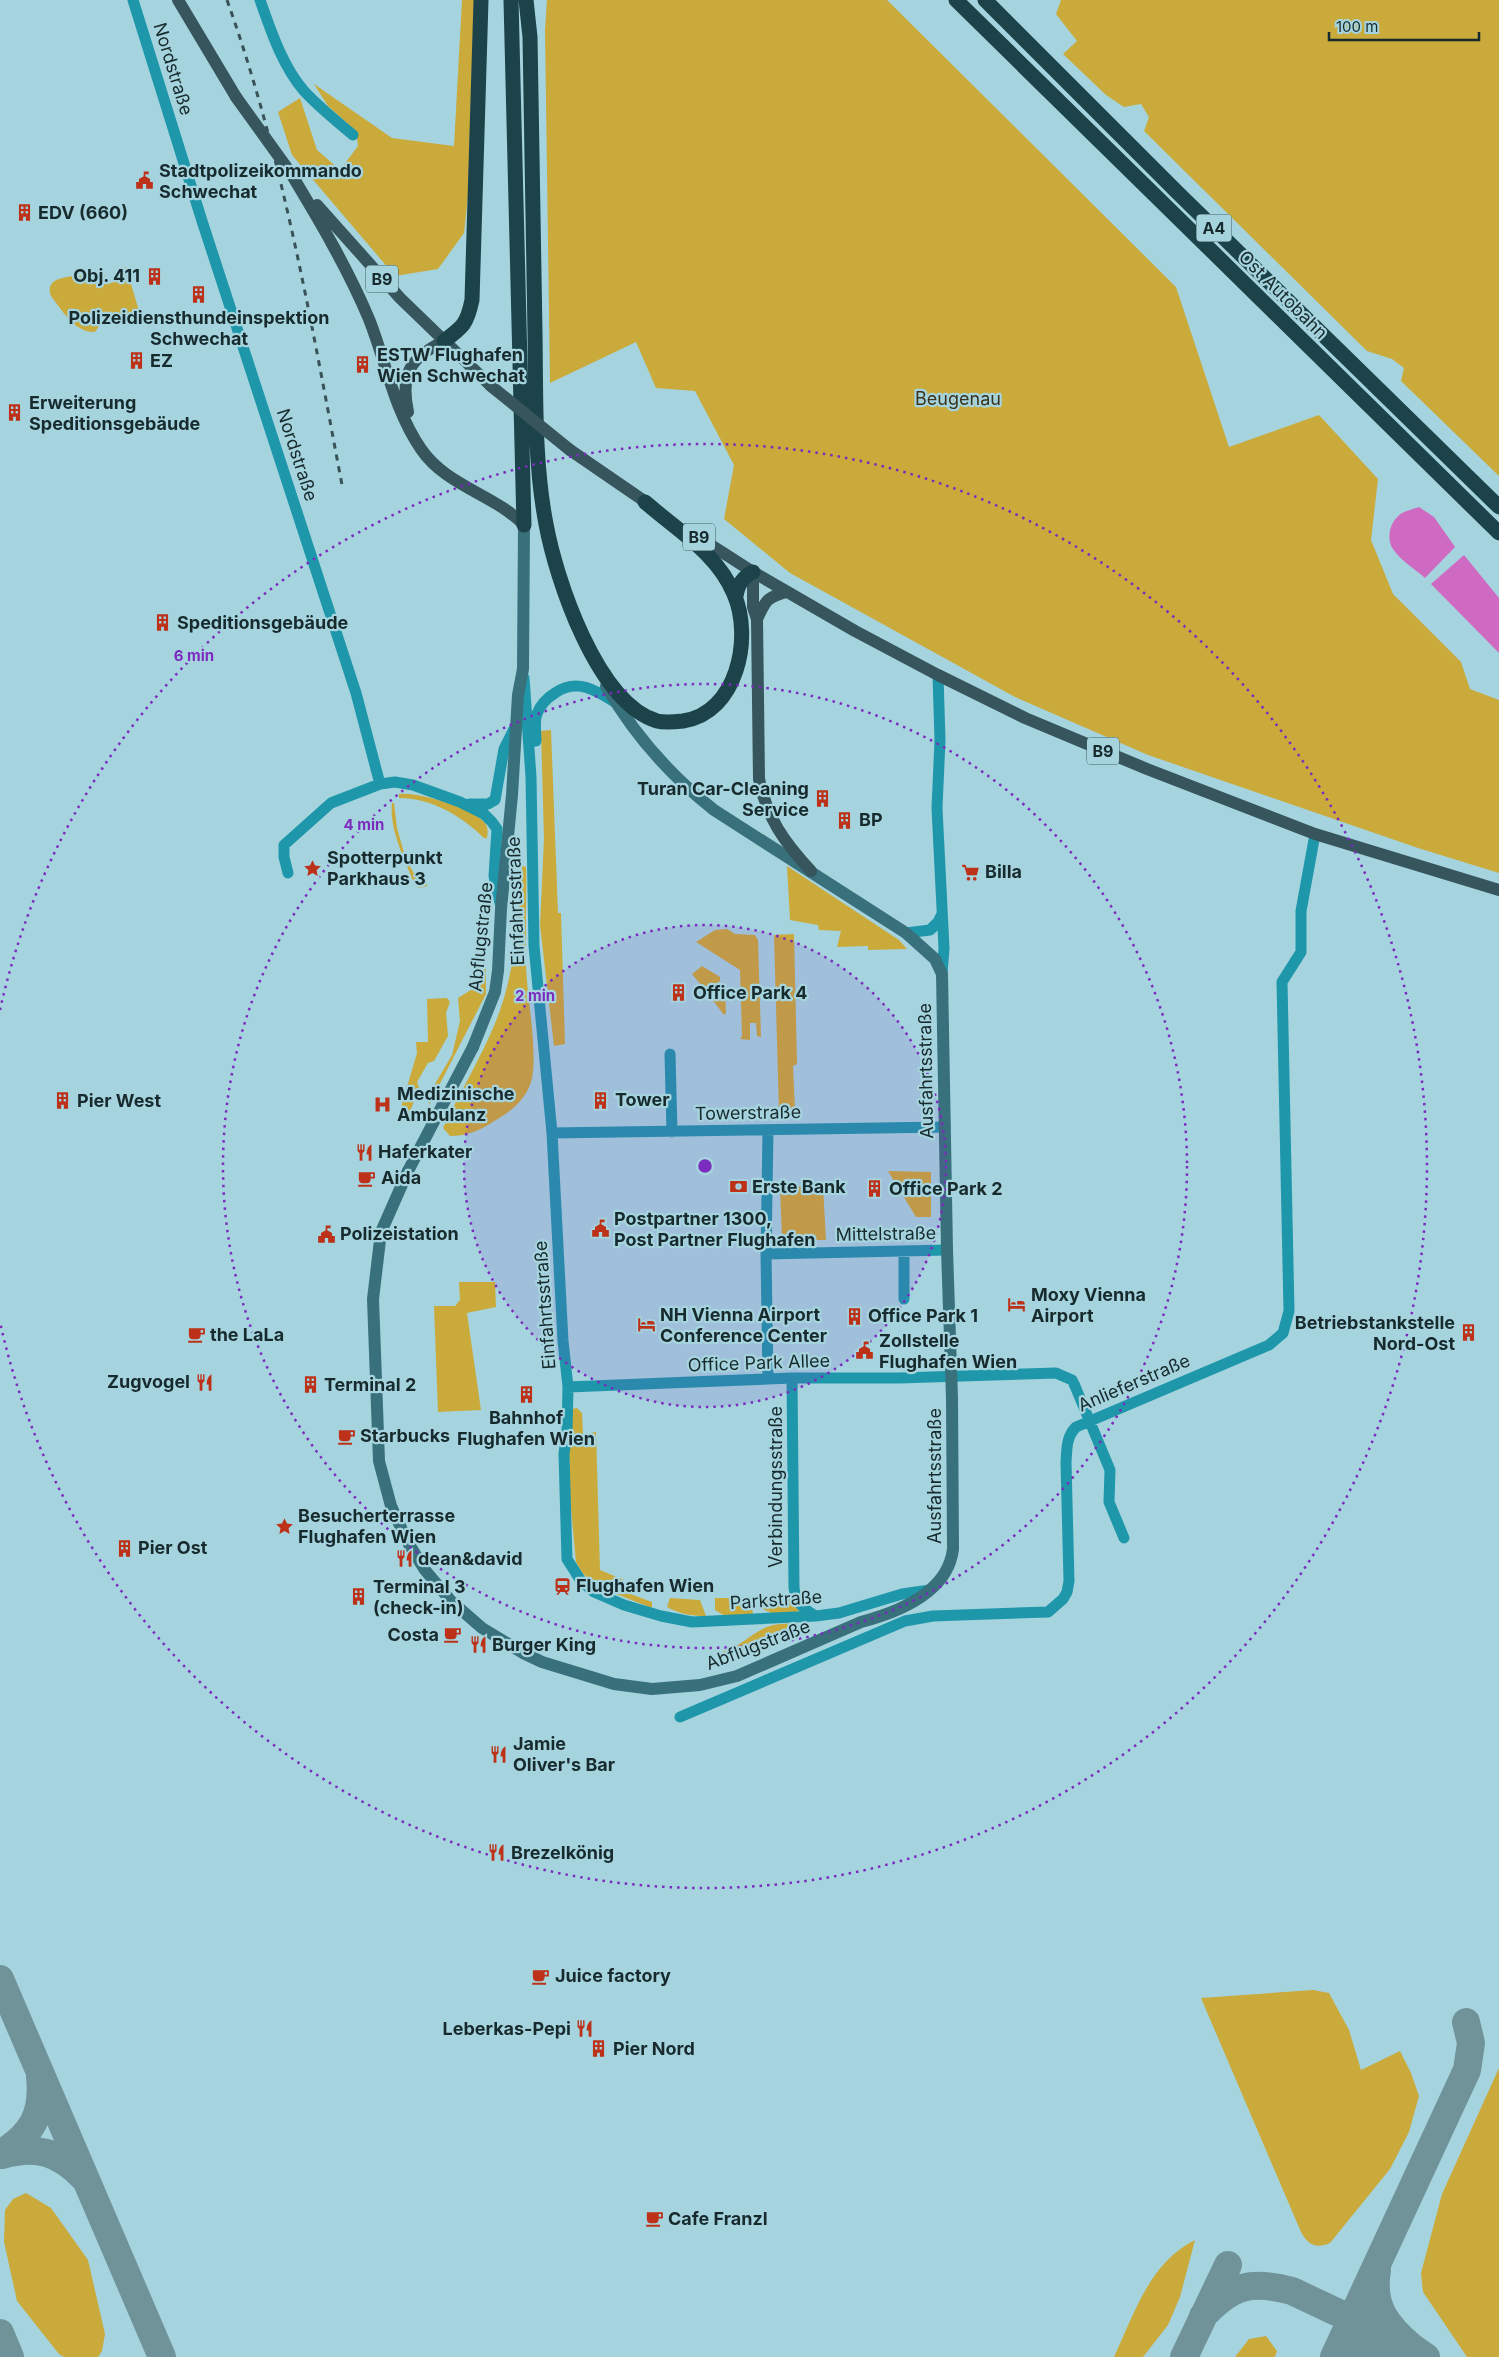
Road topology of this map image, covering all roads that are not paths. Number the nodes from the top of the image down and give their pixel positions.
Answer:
1 (133, 0) edge
2 (178, 0) edge
3 (260, 0) edge
4 (481, 0) edge
5 (511, 0) edge
6 (526, 0) edge
7 (535, 0) edge
8 (956, 0) edge
9 (985, 0) edge
10 (530, 37) junction
11 (353, 135) dead end
12 (290, 172) junction
13 (444, 341) junction
14 (412, 433) junction
15 (645, 502) junction
16 (1499, 507) edge
17 (524, 525) junction
18 (1499, 533) edge
19 (753, 572) junction
20 (786, 592) junction
21 (736, 596) junction
22 (757, 619) junction
23 (591, 654) junction
24 (523, 669) junction
25 (938, 675) junction
26 (616, 702) junction
27 (516, 725) junction
28 (531, 777) junction
29 (380, 784) junction
30 (460, 802) junction
31 (1314, 834) junction
32 (811, 871) junction
33 (288, 873) dead end
34 (1499, 890) edge
35 (501, 909) junction
36 (942, 914) junction
37 (906, 933) junction
38 (942, 974) junction
39 (670, 1054) dead end
40 (945, 1127) junction
41 (768, 1130) junction
42 (672, 1132) junction
43 (552, 1133) junction
44 (947, 1250) junction
45 (904, 1251) junction
46 (766, 1254) junction
47 (904, 1299) dead end
48 (952, 1376) junction
49 (792, 1378) junction
50 (768, 1379) junction
51 (568, 1387) junction
52 (1090, 1421) junction
53 (564, 1454) joint
54 (1124, 1538) dead end
55 (930, 1590) junction
56 (816, 1616) junction
57 (680, 1717) dead end

1 - 29 street, Nordstraße
2 - 12 main road, B9, bridge
3 - 11 street
4 - 13 highway
5 - 17 highway
6 - 10 highway
7 - 10 highway
8 - 18 highway, Ost Autobahn / A4
9 - 16 highway, Ost Autobahn / A4
10 - 23 highway
12 - 13 main road, B9
12 - 14 main road
13 - 14 main road
13 - 15 main road, B9, bridge
14 - 17 main road
15 - 19 main road, B9
15 - 21 highway
17 - 24 street, Einfahrtsstraße
19 - 20 main road, B9
19 - 21 highway
19 - 22 main road
20 - 22 main road
20 - 25 main road, B9
21 - 23 highway
22 - 32 main road
23 - 26 street
24 - 27 street, Abflugstraße
24 - 28 street, Einfahrtsstraße
25 - 31 main road, B9
25 - 36 street
26 - 28 street
26 - 32 street
27 - 30 street
27 - 35 street, Abflugstraße
28 - 43 street, Einfahrtsstraße
29 - 30 street
29 - 33 street
30 - 35 street
31 - 34 main road, B9
31 - 52 street, Anlieferstraße
32 - 37 street
35 - 55 street, Abflugstraße, bridge
36 - 37 street
36 - 38 street
37 - 38 street
38 - 40 street, Ausfahrtsstraße
39 - 42 street
40 - 41 street, Towerstraße
40 - 44 street, Ausfahrtsstraße
41 - 42 street, Towerstraße
41 - 46 street
42 - 43 street, Towerstraße
43 - 51 street, Einfahrtsstraße
44 - 45 street, Mittelstraße
44 - 48 street, Ausfahrtsstraße
45 - 46 street, Mittelstraße
45 - 47 street
46 - 50 street
48 - 49 street, Office Park Allee
48 - 52 street, Office Park Allee
48 - 55 street, Ausfahrtsstraße
49 - 50 street, Office Park Allee
49 - 56 street, Verbindungsstraße
50 - 51 street, Office Park Allee
51 - 53 street, Einfahrtsstraße
52 - 54 street, Office Park Allee
52 - 57 street, Anlieferstraße
53 - 56 street, Parkstraße
55 - 56 street, Parkstraße

